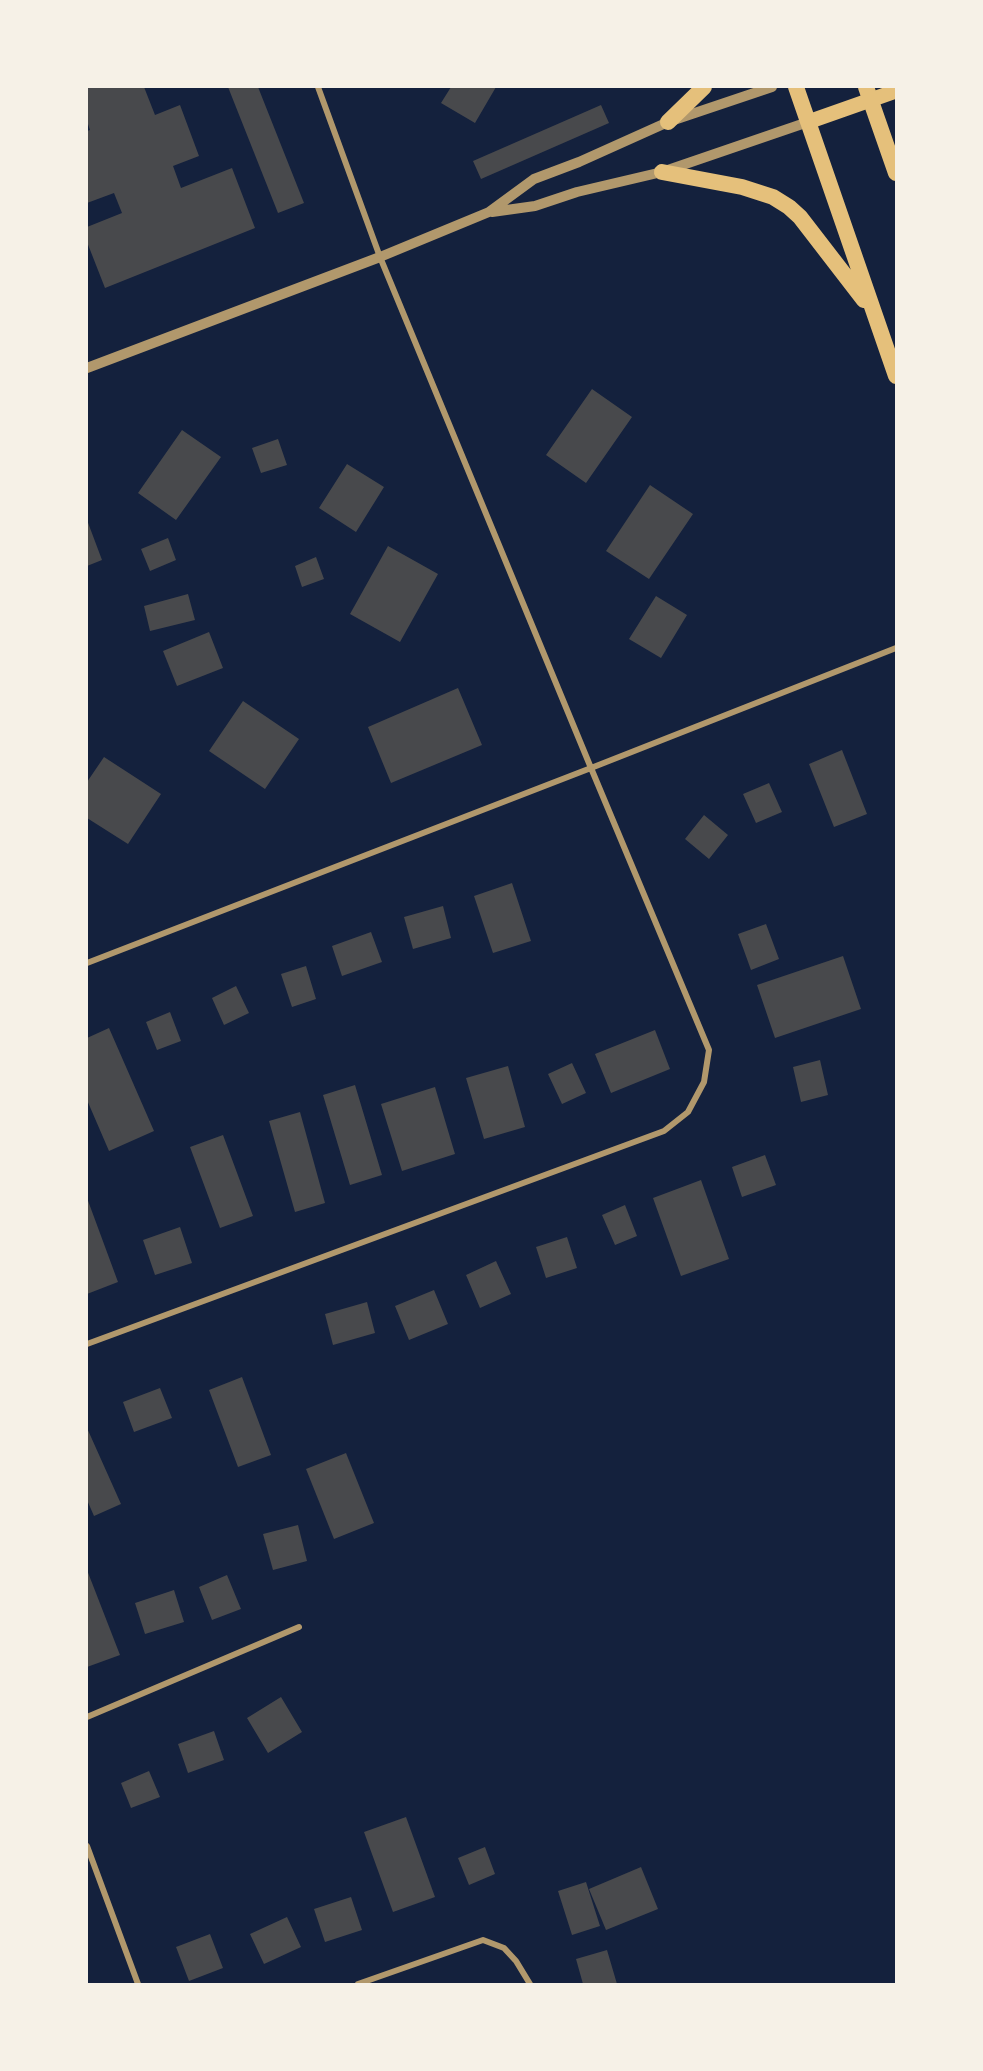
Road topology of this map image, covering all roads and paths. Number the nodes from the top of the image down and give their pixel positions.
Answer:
1 (318, 87) edge
2 (704, 87) edge
3 (772, 87) edge
4 (796, 87) edge
5 (896, 91) edge
6 (868, 93) edge
7 (668, 122) junction
8 (808, 122) junction
9 (662, 172) junction
10 (896, 172) edge
11 (489, 212) junction
12 (380, 257) junction
13 (873, 310) junction
14 (87, 369) edge
15 (896, 376) edge
16 (896, 648) edge
17 (591, 768) junction
18 (87, 963) edge
19 (87, 1344) edge
20 (299, 1627) dead end
21 (87, 1717) edge
22 (87, 1846) edge
23 (138, 1984) edge
24 (358, 1984) edge
25 (530, 1984) edge

1 - 12 street
2 - 7 highway
3 - 7 street
4 - 8 highway
5 - 6 main road
6 - 8 main road
6 - 10 highway
7 - 11 street
8 - 9 street
8 - 13 highway
9 - 11 street
9 - 13 highway
11 - 12 street
12 - 14 street
12 - 17 street
13 - 15 highway
16 - 17 street
17 - 18 street
17 - 19 street
20 - 21 street
22 - 23 street
24 - 25 street

